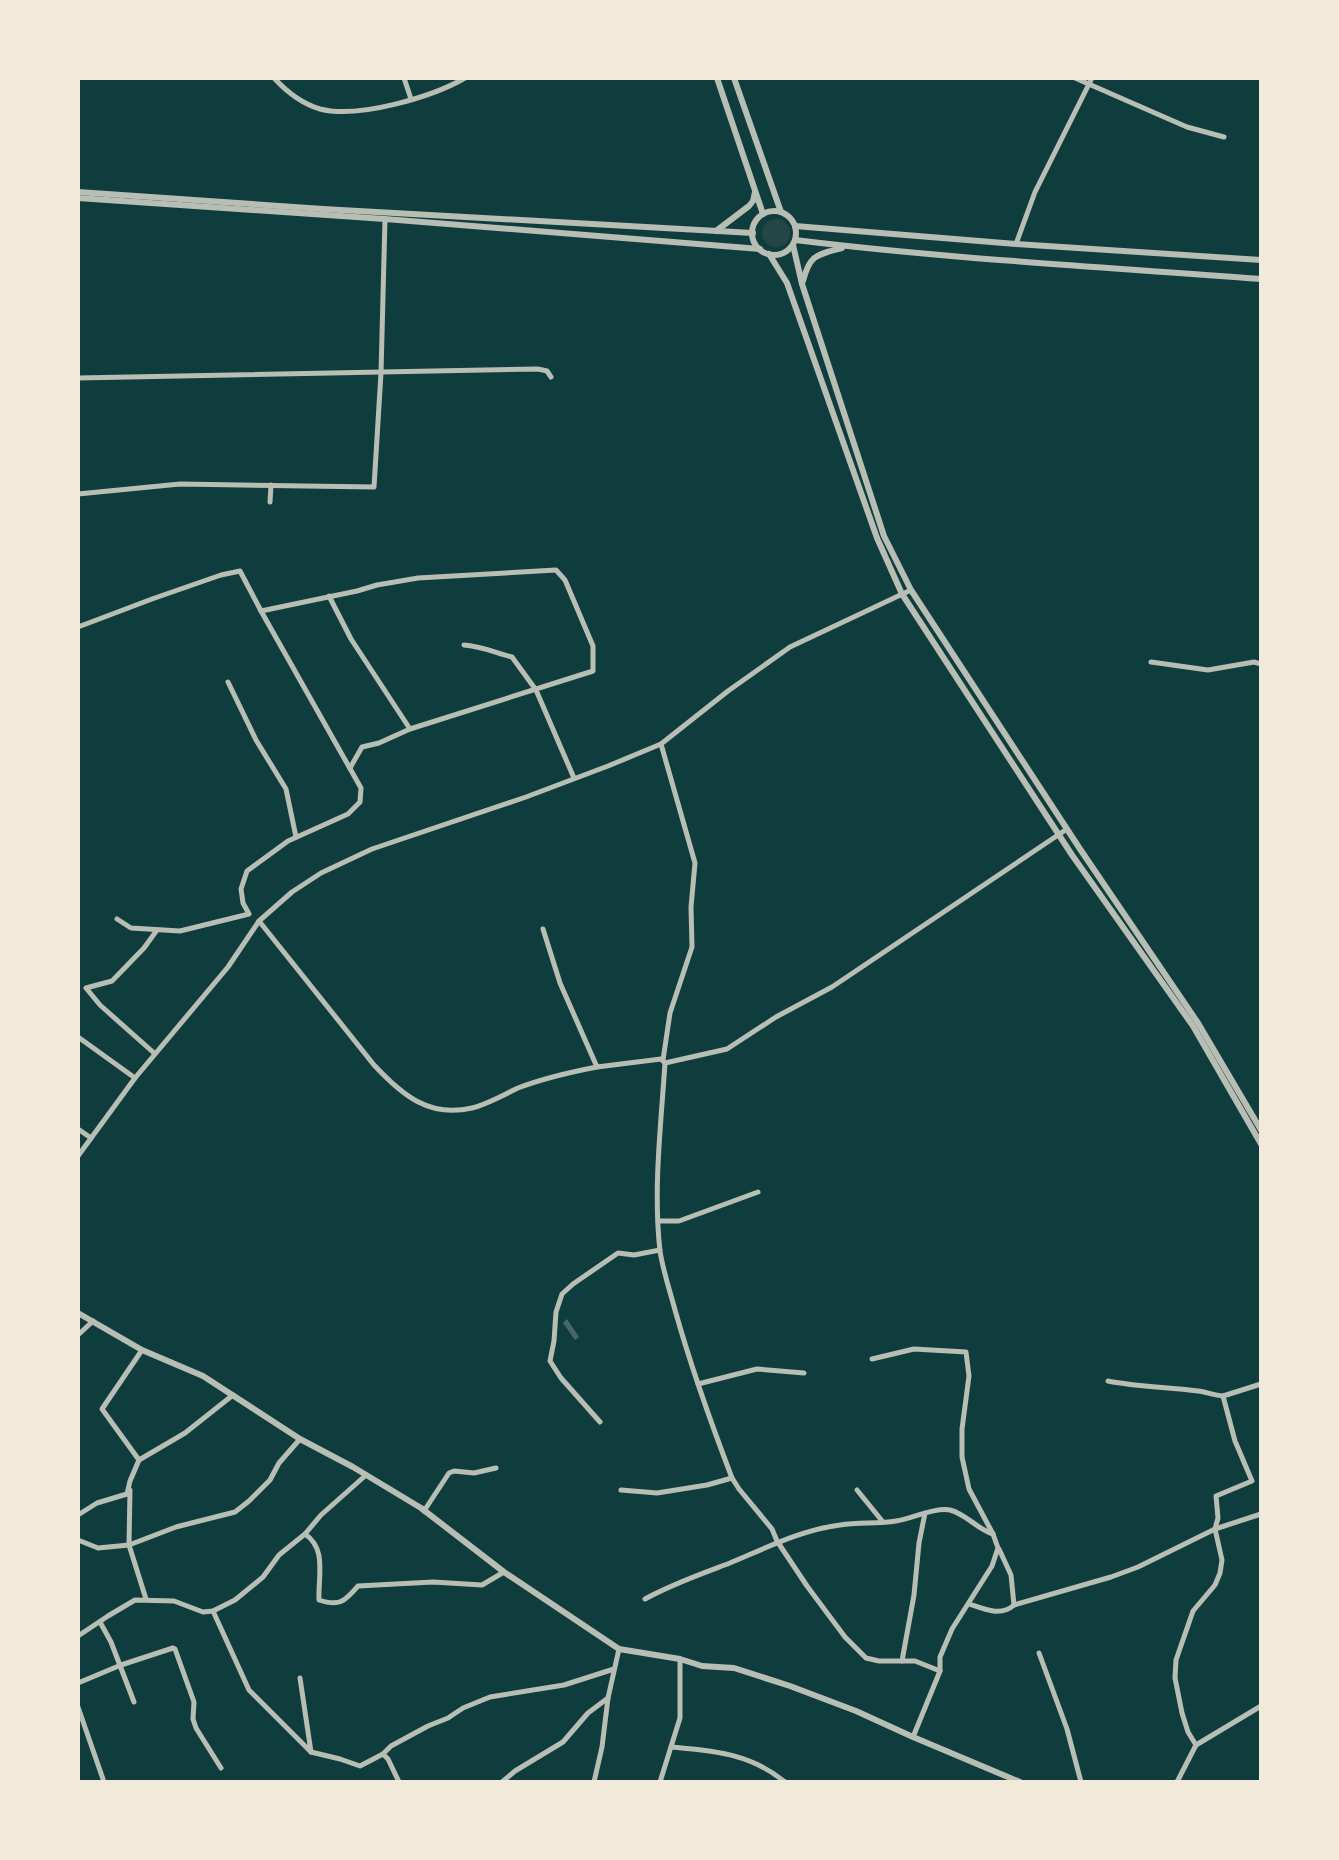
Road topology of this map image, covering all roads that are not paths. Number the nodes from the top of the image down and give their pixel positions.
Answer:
1 (274, 78) edge
2 (404, 78) edge
3 (465, 78) edge
4 (717, 78) edge
5 (734, 78) edge
6 (1075, 78) edge
7 (1091, 81) edge
8 (411, 99) junction
9 (1224, 137) dead end
10 (755, 189) junction
11 (78, 192) edge
12 (78, 198) edge
13 (781, 212) junction
14 (763, 214) junction
15 (385, 219) junction
16 (795, 226) junction
17 (715, 231) junction
18 (753, 233) junction
19 (794, 242) junction
20 (1016, 244) junction
21 (848, 246) junction
22 (760, 249) junction
23 (769, 254) junction
24 (1261, 260) edge
25 (1261, 279) edge
26 (802, 284) junction
27 (381, 373) junction
28 (551, 377) dead end
29 (78, 378) edge
30 (271, 485) junction
31 (78, 494) edge
32 (270, 502) dead end
33 (911, 590) junction
34 (902, 594) junction
35 (329, 596) junction
36 (261, 611) junction
37 (78, 627) edge
38 (464, 645) dead end
39 (1151, 662) dead end
40 (1261, 664) edge
41 (228, 682) dead end
42 (536, 690) junction
43 (410, 729) junction
44 (661, 744) junction
45 (350, 768) junction
46 (574, 778) junction
47 (1067, 829) junction
48 (1059, 834) junction
49 (296, 837) junction
50 (117, 919) dead end
51 (259, 921) junction
52 (158, 929) junction
53 (543, 929) dead end
54 (78, 1037) edge
55 (154, 1054) junction
56 (664, 1061) junction
57 (597, 1067) junction
58 (135, 1078) junction
59 (78, 1129) edge
60 (1261, 1130) edge
61 (91, 1138) junction
62 (1261, 1144) edge
63 (78, 1156) edge
64 (758, 1192) dead end
65 (658, 1221) junction
66 (660, 1250) junction
67 (78, 1313) edge
68 (93, 1321) junction
69 (78, 1335) edge
70 (142, 1350) junction
71 (872, 1359) dead end
72 (804, 1373) dead end
73 (1108, 1381) dead end
74 (698, 1384) junction
75 (1261, 1384) edge
76 (233, 1395) junction
77 (1223, 1396) junction
78 (600, 1422) dead end
79 (300, 1439) junction
80 (139, 1460) junction
81 (496, 1468) dead end
82 (366, 1475) junction
83 (732, 1478) junction
84 (130, 1481) junction
85 (621, 1490) dead end
86 (857, 1490) dead end
87 (424, 1511) junction
88 (925, 1513) junction
89 (1261, 1514) edge
90 (78, 1515) edge
91 (883, 1522) junction
92 (1215, 1529) junction
93 (305, 1534) junction
94 (993, 1534) junction
95 (78, 1540) edge
96 (777, 1541) junction
97 (129, 1545) junction
98 (998, 1548) junction
99 (504, 1572) junction
100 (146, 1599) junction
101 (645, 1599) dead end
102 (969, 1604) junction
103 (1014, 1605) junction
104 (213, 1611) junction
105 (100, 1622) junction
106 (78, 1636) edge
107 (619, 1649) junction
108 (1039, 1653) dead end
109 (680, 1659) junction
110 (902, 1661) junction
111 (121, 1665) junction
112 (614, 1669) junction
113 (940, 1671) junction
114 (300, 1678) dead end
115 (78, 1683) edge
116 (608, 1698) junction
117 (134, 1702) dead end
118 (1261, 1706) edge
119 (78, 1707) edge
120 (913, 1737) junction
121 (1196, 1745) junction
122 (671, 1747) junction
123 (311, 1752) junction
124 (383, 1754) junction
125 (221, 1768) dead end
126 (104, 1782) edge
127 (399, 1782) edge
128 (502, 1782) edge
129 (594, 1782) edge
130 (660, 1782) edge
131 (785, 1782) edge
132 (1020, 1782) edge
133 (1081, 1782) edge
134 (1177, 1782) edge

1 - 8 street
2 - 8 street
3 - 8 street
4 - 10 street
5 - 13 street
6 - 7 street
7 - 9 street
7 - 20 street
10 - 14 street
10 - 17 street
11 - 17 street
12 - 15 street
13 - 14 street
13 - 16 street
14 - 18 street
15 - 22 street
15 - 27 street
16 - 19 street
16 - 20 street
17 - 18 street
18 - 22 street
19 - 21 street
19 - 23 street
19 - 26 street
20 - 24 street
21 - 25 street
21 - 26 street
22 - 23 street
23 - 34 street
26 - 33 street
27 - 28 street
27 - 29 street
27 - 30 street
30 - 31 street
30 - 32 street
33 - 34 street
33 - 47 street
34 - 44 street
34 - 48 street
35 - 36 street
35 - 42 street
35 - 43 street
36 - 37 street
36 - 45 street
38 - 42 street
39 - 40 street
41 - 49 street
42 - 43 street
42 - 46 street
43 - 45 street
44 - 46 street
44 - 56 street
45 - 49 street
46 - 51 street
47 - 48 street
47 - 60 street
48 - 56 street
48 - 62 street
49 - 52 street
50 - 52 street
51 - 55 street
51 - 57 street
52 - 55 street
53 - 57 street
54 - 58 street
55 - 58 street
56 - 57 street
56 - 65 street
58 - 61 street
59 - 61 street
61 - 63 street
64 - 65 street
65 - 66 street
66 - 74 street
66 - 78 street
67 - 68 street
68 - 69 street
68 - 70 street
70 - 76 street
70 - 80 street
71 - 94 street
72 - 74 street
73 - 77 street
74 - 83 street
75 - 77 street
76 - 79 street
76 - 80 street
77 - 92 street
79 - 82 street
79 - 97 street
80 - 84 street
81 - 87 street
82 - 87 street
82 - 93 street
83 - 85 street
83 - 96 street
84 - 90 street
84 - 97 street
86 - 91 street
87 - 99 street
88 - 91 street
88 - 94 street
88 - 110 street
89 - 92 street
91 - 96 street
92 - 103 street
92 - 121 street
93 - 99 street
93 - 104 street
94 - 98 street
95 - 97 street
96 - 101 street
96 - 110 street
97 - 100 street
98 - 102 street
98 - 103 street
99 - 107 street
100 - 104 street
100 - 105 street
102 - 103 street
102 - 113 street
104 - 123 street
105 - 106 street
105 - 111 street
107 - 109 street
107 - 112 street
108 - 133 street
109 - 120 street
109 - 122 street
110 - 113 street
111 - 115 street
111 - 117 street
111 - 125 street
112 - 116 street
112 - 124 street
113 - 120 street
114 - 123 street
116 - 128 street
116 - 129 street
118 - 121 street
119 - 126 street
120 - 132 street
121 - 134 street
122 - 130 street
122 - 131 street
123 - 124 street
124 - 127 street

